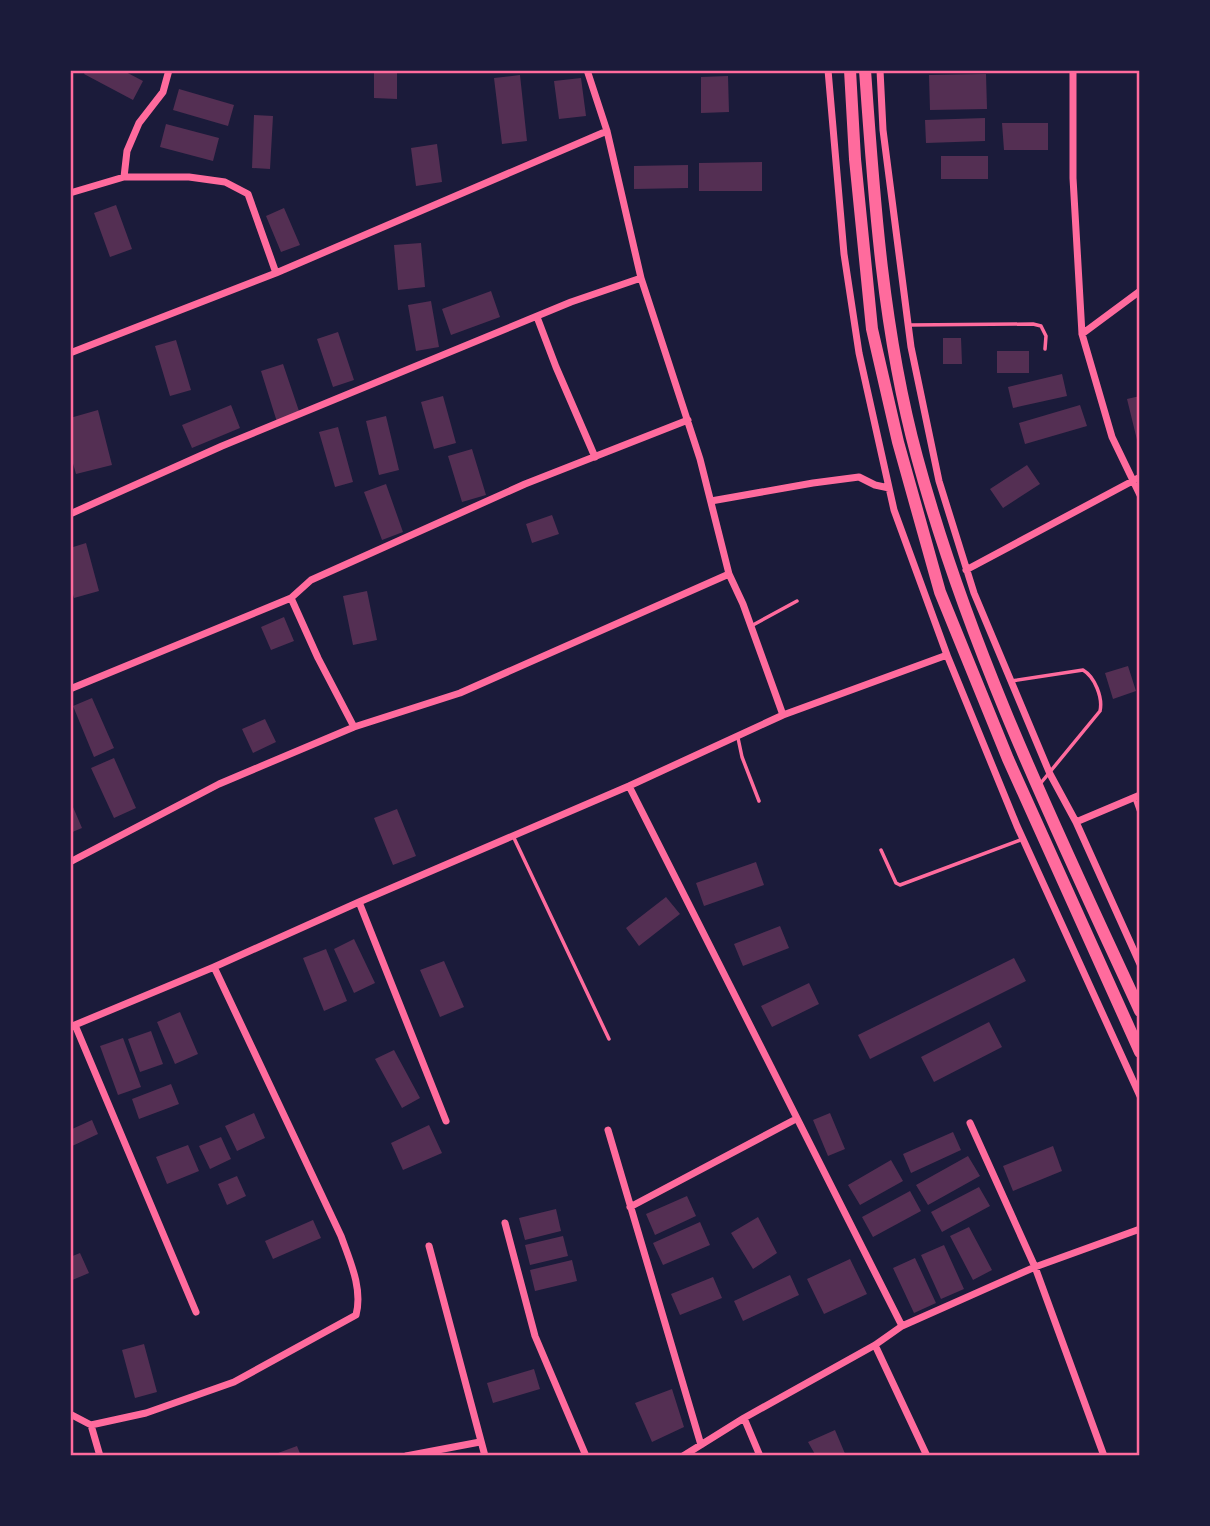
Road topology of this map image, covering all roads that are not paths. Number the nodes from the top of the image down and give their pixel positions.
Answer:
1 (169, 70) edge
2 (587, 70) edge
3 (828, 70) edge
4 (850, 70) edge
5 (865, 70) edge
6 (880, 70) edge
7 (1073, 70) edge
8 (607, 131) junction
9 (124, 177) junction
10 (70, 193) edge
11 (276, 273) junction
12 (641, 278) junction
13 (1140, 291) edge
14 (537, 317) junction
15 (908, 325) junction
16 (1082, 334) junction
17 (1045, 349) dead end
18 (70, 354) edge
19 (688, 420) junction
20 (595, 457) junction
21 (1136, 479) edge
22 (889, 488) junction
23 (1140, 495) edge
24 (711, 501) junction
25 (70, 514) edge
26 (966, 569) junction
27 (729, 574) junction
28 (291, 598) junction
29 (797, 601) dead end
30 (751, 626) junction
31 (947, 655) junction
32 (1011, 681) junction
33 (70, 688) edge
34 (783, 715) junction
35 (354, 727) junction
36 (738, 736) junction
37 (1050, 774) junction
38 (629, 786) junction
39 (1038, 786) junction
40 (1137, 797) edge
41 (759, 802) dead end
42 (1140, 815) edge
43 (1076, 822) junction
44 (513, 836) junction
45 (1023, 839) junction
46 (881, 849) dead end
47 (70, 862) edge
48 (359, 902) junction
49 (1140, 964) edge
50 (214, 967) junction
51 (1140, 1011) edge
52 (72, 1026) edge
53 (609, 1039) dead end
54 (1140, 1052) edge
55 (1140, 1096) edge
56 (796, 1119) junction
57 (446, 1121) dead end
58 (970, 1123) dead end
59 (608, 1130) dead end
60 (630, 1207) junction
61 (505, 1223) dead end
62 (1140, 1229) edge
63 (429, 1246) dead end
64 (1035, 1267) junction
65 (195, 1312) dead end
66 (902, 1326) junction
67 (875, 1345) junction
68 (70, 1414) edge
69 (744, 1418) junction
70 (91, 1425) junction
71 (480, 1442) junction
72 (701, 1445) junction
73 (100, 1456) edge
74 (406, 1456) edge
75 (485, 1456) edge
76 (586, 1456) edge
77 (683, 1456) edge
78 (760, 1456) edge
79 (927, 1456) edge
80 (1104, 1456) edge

1 - 9 street
2 - 8 street
3 - 22 street
4 - 54 highway
5 - 39 highway
6 - 15 street
7 - 16 street
8 - 11 street
8 - 12 street
9 - 10 street
9 - 11 street
11 - 18 street
12 - 14 street
12 - 19 street
13 - 16 street
14 - 20 street
14 - 25 street
15 - 17 lane
15 - 26 street
16 - 21 street
19 - 20 street
19 - 24 street
20 - 28 street
21 - 23 street
21 - 26 street
22 - 24 street
22 - 31 street
24 - 27 street
26 - 32 street
27 - 30 street
27 - 35 street
28 - 33 street
28 - 35 street
29 - 30 lane
30 - 34 street
31 - 34 street
31 - 45 street
32 - 37 street
32 - 37 lane
34 - 36 street
35 - 47 street
36 - 38 street
36 - 41 lane
37 - 39 lane
37 - 43 street
38 - 44 street
38 - 56 street
39 - 51 highway
40 - 42 lane
40 - 43 street
43 - 49 street
44 - 48 street
44 - 53 lane
45 - 46 lane
45 - 55 street
48 - 50 street
48 - 57 street
50 - 52 street
50 - 70 street
52 - 65 street
56 - 60 street
56 - 66 street
58 - 64 street
59 - 60 street
60 - 72 street
61 - 76 street
62 - 64 street
63 - 71 street
64 - 66 street
64 - 80 street
66 - 67 street
67 - 69 street
67 - 79 street
68 - 70 street
69 - 72 street
69 - 78 street
70 - 73 street
71 - 74 street
71 - 75 street
72 - 77 street

